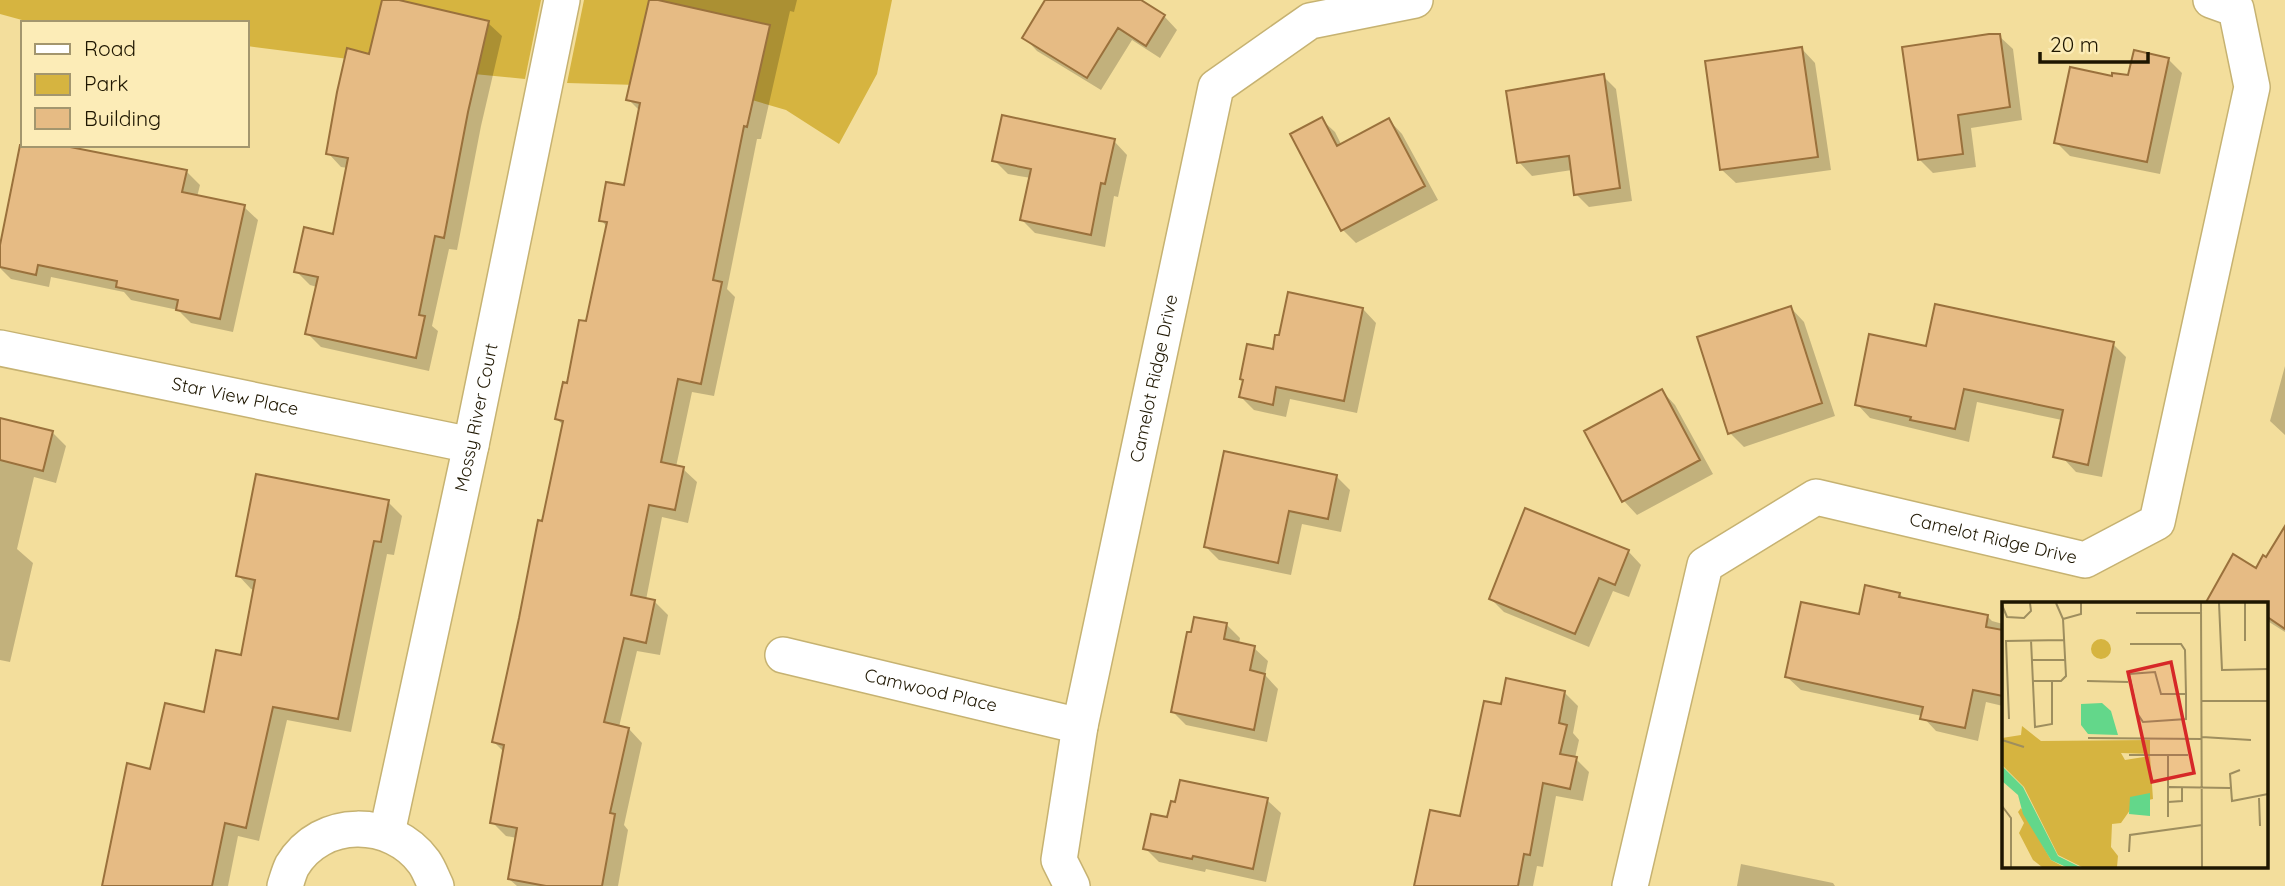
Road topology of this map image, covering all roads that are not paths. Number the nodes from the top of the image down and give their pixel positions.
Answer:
1 (562, 0) edge
2 (1415, 0) edge
3 (2211, 0) edge
4 (0, 348) edge
5 (471, 444) junction
6 (783, 655) dead end
7 (1080, 726) junction
8 (387, 832) junction
9 (285, 886) edge
10 (436, 886) edge
11 (1072, 886) edge
12 (1630, 886) edge

1 - 5 street, Mossy River Court
2 - 7 street, Camelot Ridge Drive
3 - 12 street, Camelot Ridge Drive
4 - 5 street, Star View Place
5 - 8 street, Mossy River Court
6 - 7 street, Camwood Place
7 - 11 street, Camelot Ridge Drive
8 - 9 street
8 - 10 street

